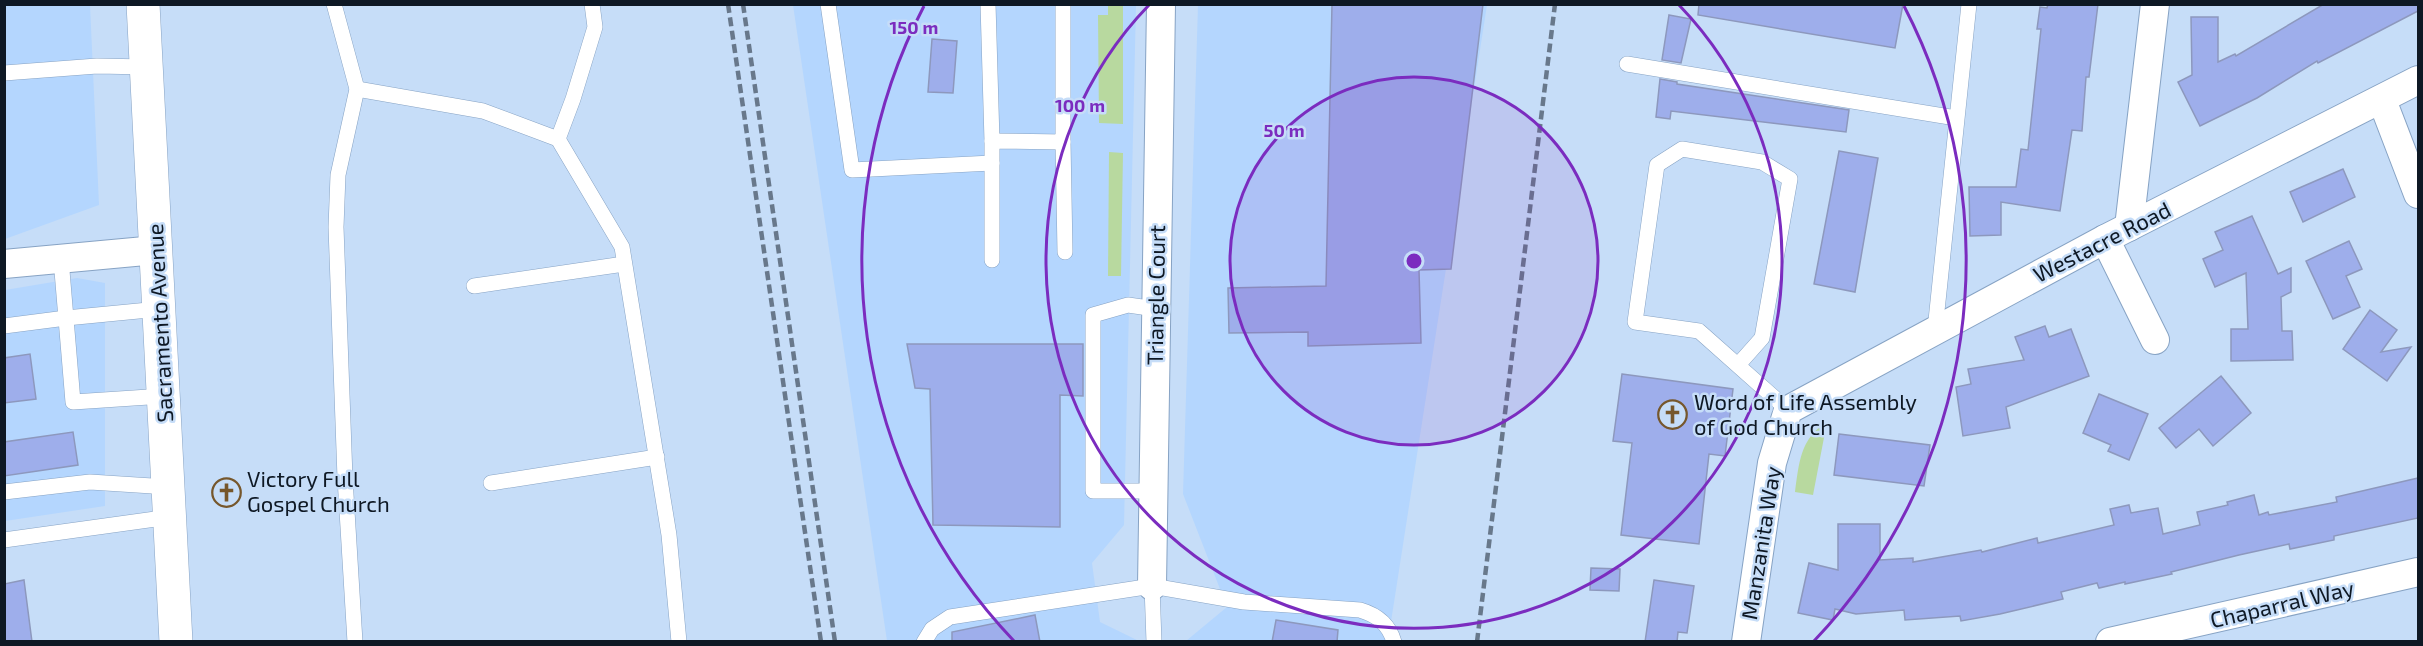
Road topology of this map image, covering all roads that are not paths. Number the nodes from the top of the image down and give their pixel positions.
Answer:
1 (143, 4) edge
2 (334, 4) edge
3 (592, 4) edge
4 (828, 4) edge
5 (988, 4) edge
6 (1063, 4) edge
7 (1161, 4) edge
8 (1969, 4) edge
9 (2155, 4) edge
10 (1627, 64) dead end
11 (147, 68) junction
12 (4, 73) edge
13 (2418, 80) edge
14 (357, 89) junction
15 (2382, 100) junction
16 (1956, 118) junction
17 (558, 139) junction
18 (992, 141) junction
19 (1063, 142) junction
20 (992, 163) junction
21 (2418, 194) edge
22 (2117, 233) junction
23 (156, 250) junction
24 (1065, 252) dead end
25 (61, 259) junction
26 (992, 260) dead end
27 (4, 264) edge
28 (624, 264) junction
29 (474, 286) dead end
30 (159, 309) junction
31 (1156, 309) junction
32 (66, 318) junction
33 (4, 326) edge
34 (1935, 330) junction
35 (2155, 340) dead end
36 (1738, 365) junction
37 (164, 396) junction
38 (1788, 410) junction
39 (657, 457) junction
40 (491, 483) dead end
41 (1154, 491) junction
42 (4, 492) edge
43 (169, 502) junction
44 (4, 540) edge
45 (2418, 572) edge
46 (1152, 586) junction
47 (176, 642) edge
48 (355, 642) edge
49 (679, 642) edge
50 (924, 642) edge
51 (1154, 642) edge
52 (1394, 642) edge
53 (1746, 642) edge
54 (2110, 642) edge

1 - 11 main road, Sacramento Avenue
2 - 14 lane
3 - 17 lane
4 - 20 lane
5 - 18 lane
6 - 19 lane
7 - 31 street, Triangle Court
8 - 16 lane
9 - 22 street
10 - 16 lane
11 - 12 lane
11 - 23 main road, Sacramento Avenue
13 - 15 street, Westacre Road
14 - 17 lane
14 - 48 lane
15 - 21 street
15 - 22 street, Westacre Road
16 - 34 lane
17 - 28 lane
18 - 19 lane
18 - 20 lane
19 - 24 lane
20 - 26 lane
22 - 34 street, Westacre Road
22 - 35 street
23 - 25 street
23 - 30 main road, Sacramento Avenue
25 - 27 street
25 - 32 lane
28 - 29 lane
28 - 39 lane
30 - 32 lane
30 - 37 main road, Sacramento Avenue
31 - 41 street, Triangle Court
31 - 41 lane
32 - 33 lane
32 - 37 lane
34 - 38 street, Westacre Road
36 - 36 lane
36 - 38 lane
37 - 43 main road, Sacramento Avenue
38 - 53 street, Manzanita Way
39 - 40 lane
39 - 49 lane
41 - 46 street, Triangle Court
42 - 43 lane
43 - 44 lane
43 - 47 main road, Sacramento Avenue
45 - 54 street, Chaparral Way
46 - 50 lane
46 - 51 lane
46 - 52 lane

